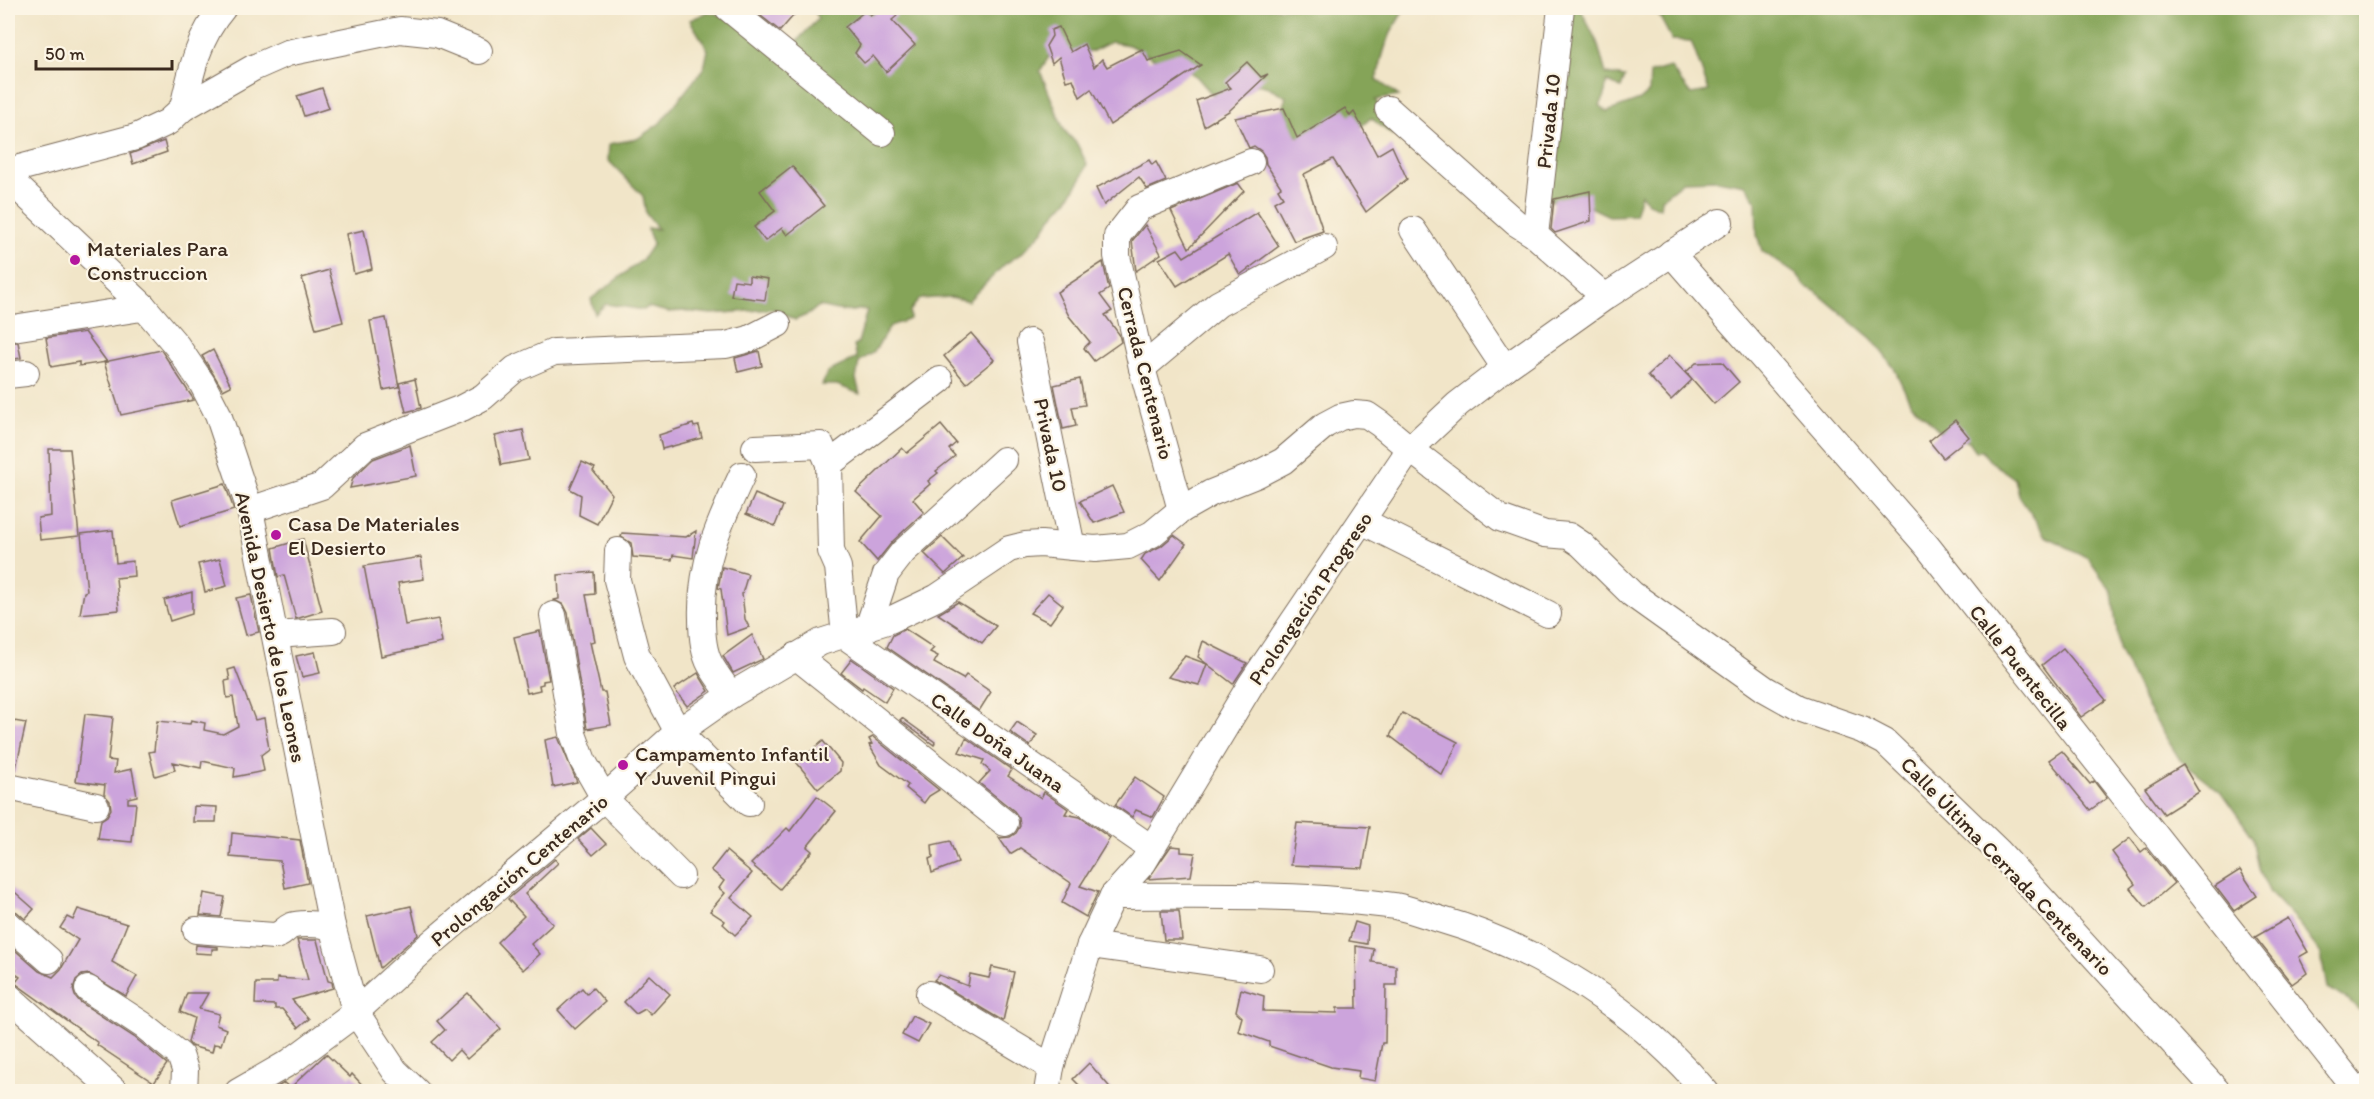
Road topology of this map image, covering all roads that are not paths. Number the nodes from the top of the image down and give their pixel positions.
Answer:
1 (223, 8) edge
2 (728, 8) edge
3 (1561, 8) edge
4 (479, 51) dead end
5 (183, 108) junction
6 (1388, 109) dead end
7 (882, 133) dead end
8 (1251, 162) dead end
9 (8, 171) edge
10 (8, 178) edge
11 (1720, 222) dead end
12 (1413, 230) dead end
13 (1535, 235) junction
14 (1323, 247) dead end
15 (1671, 253) junction
16 (1605, 297) junction
17 (143, 306) junction
18 (778, 324) dead end
19 (13, 328) dead end
20 (1030, 342) dead end
21 (1142, 368) junction
22 (1505, 368) junction
23 (940, 380) dead end
24 (755, 448) dead end
25 (1410, 449) junction
26 (1004, 460) dead end
27 (829, 464) junction
28 (742, 475) dead end
29 (250, 510) junction
30 (1181, 510) junction
31 (1362, 521) junction
32 (1072, 547) junction
33 (618, 551) dead end
34 (1548, 614) dead end
35 (553, 615) dead end
36 (333, 632) dead end
37 (856, 632) junction
38 (276, 635) junction
39 (796, 656) junction
40 (731, 695) junction
41 (678, 732) junction
42 (8, 790) edge
43 (604, 798) junction
44 (749, 804) dead end
45 (96, 806) dead end
46 (1005, 823) dead end
47 (1150, 848) junction
48 (681, 876) dead end
49 (1113, 896) junction
50 (8, 924) edge
51 (332, 926) junction
52 (196, 930) dead end
53 (1090, 945) junction
54 (49, 960) dead end
55 (1260, 969) dead end
56 (88, 989) dead end
57 (929, 994) dead end
58 (8, 996) edge
59 (355, 1011) junction
60 (1051, 1067) junction
61 (116, 1092) edge
62 (184, 1092) edge
63 (238, 1092) edge
64 (417, 1092) edge
65 (1047, 1092) edge
66 (1706, 1092) edge
67 (2218, 1092) edge
68 (2358, 1092) edge

1 - 5 street
2 - 7 street
3 - 13 street, Privada 10
4 - 5 street
5 - 9 street
6 - 13 street
8 - 21 street, Cerrada Centenario
10 - 17 street, Avenida Desierto de los Leones
11 - 15 street, Prolongación Progreso
12 - 22 street
13 - 16 street
14 - 21 street
15 - 16 street, Prolongación Progreso
15 - 68 street, Calle Puentecilla
16 - 22 street, Prolongación Progreso
17 - 19 street
17 - 29 street, Avenida Desierto de los Leones
18 - 29 street
20 - 32 street, Privada 10
21 - 30 street, Cerrada Centenario
22 - 25 street, Prolongación Progreso
23 - 27 street
24 - 27 street
25 - 30 street, Prolongación Centenario
25 - 31 street, Prolongación Progreso
25 - 67 street, Calle Última Cerrada Centenario
26 - 37 street
27 - 37 street
28 - 40 street
29 - 38 street, Avenida Desierto de los Leones
30 - 32 street, Prolongación Centenario
31 - 34 street
31 - 47 street, Prolongación Progreso
32 - 37 street, Prolongación Centenario
33 - 41 street
35 - 43 street
36 - 38 street
37 - 39 street, Prolongación Centenario
37 - 47 street, Calle Doña Juana
38 - 51 street, Avenida Desierto de los Leones
39 - 40 street, Prolongación Centenario
39 - 46 street
40 - 41 street, Prolongación Centenario
41 - 43 street, Prolongación Centenario
41 - 44 street
42 - 45 street
43 - 48 street
43 - 59 street, Prolongación Centenario
47 - 49 street, Prolongación Progreso
49 - 53 street, Prolongación Progreso
49 - 66 street
50 - 54 street
51 - 52 street
51 - 59 street, Avenida Desierto de los Leones
53 - 55 street
53 - 60 street, Prolongación Progreso
56 - 62 street
57 - 60 street
58 - 61 street
59 - 63 street, Prolongación Centenario
59 - 64 street, Avenida Desierto de los Leones
60 - 65 street, Prolongación Progreso

